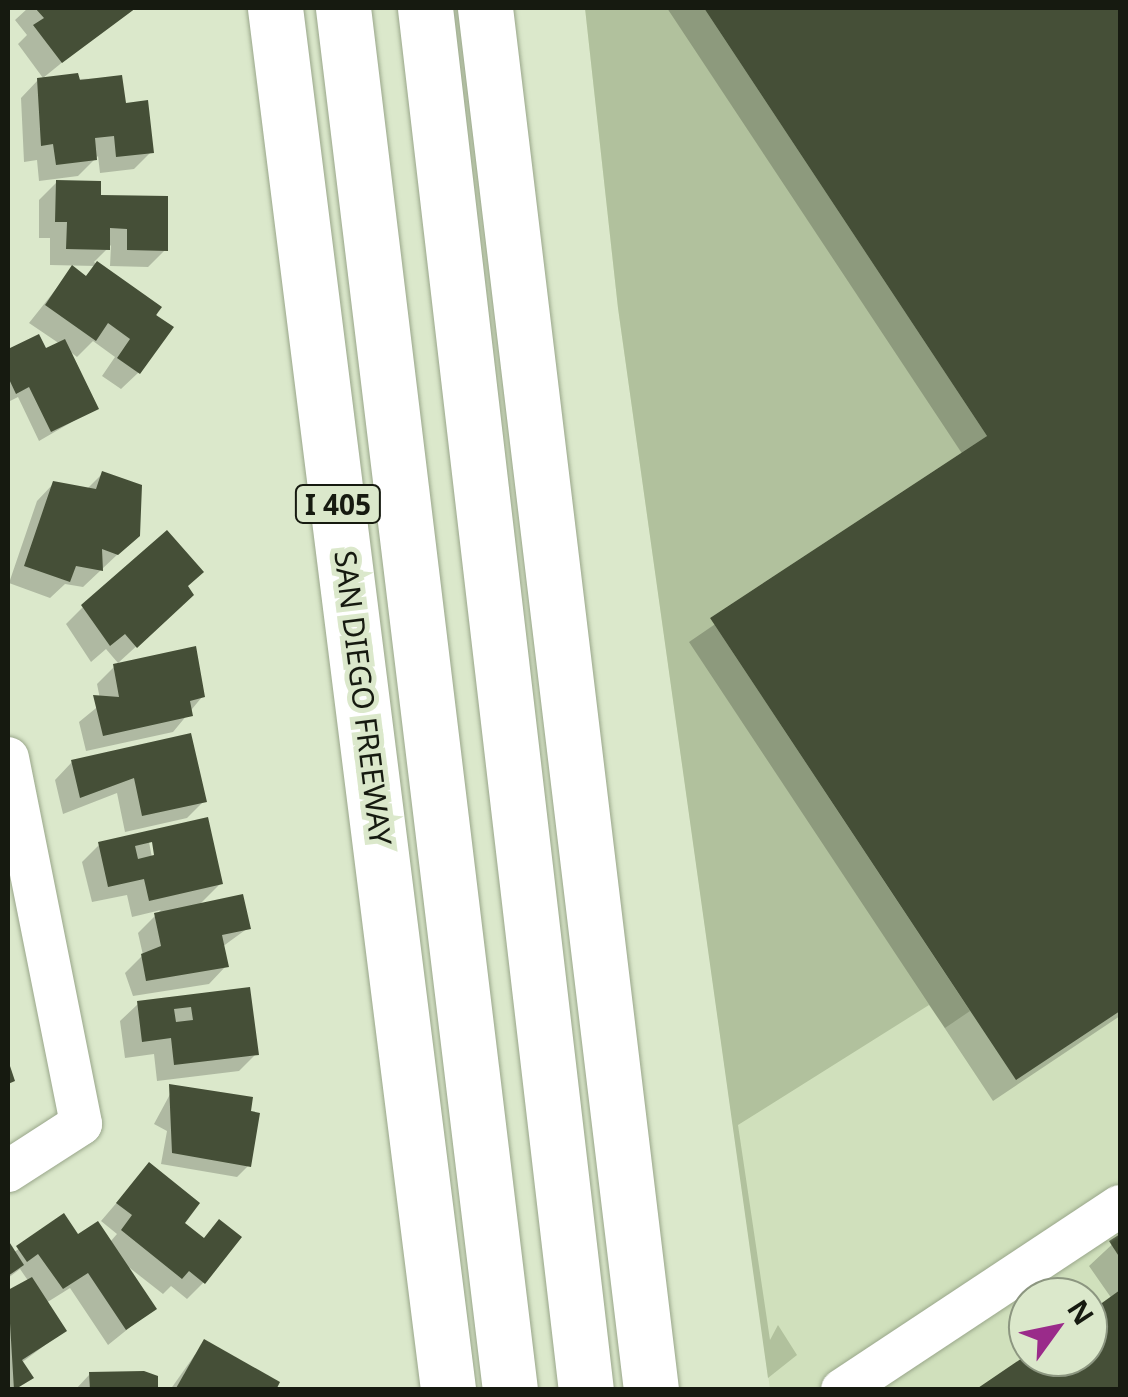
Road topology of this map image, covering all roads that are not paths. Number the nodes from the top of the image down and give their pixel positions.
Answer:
1 (275, 8) edge
2 (343, 8) edge
3 (425, 8) edge
4 (486, 8) edge
5 (8, 758) edge
6 (8, 1170) edge
7 (1120, 1206) edge
8 (652, 1376) edge
9 (448, 1390) edge
10 (510, 1390) edge
11 (586, 1390) edge
12 (842, 1390) edge

1 - 9 highway, SAN DIEGO FREEWAY / I 405
2 - 10 highway
3 - 11 highway
4 - 8 highway
5 - 6 street
7 - 12 street

